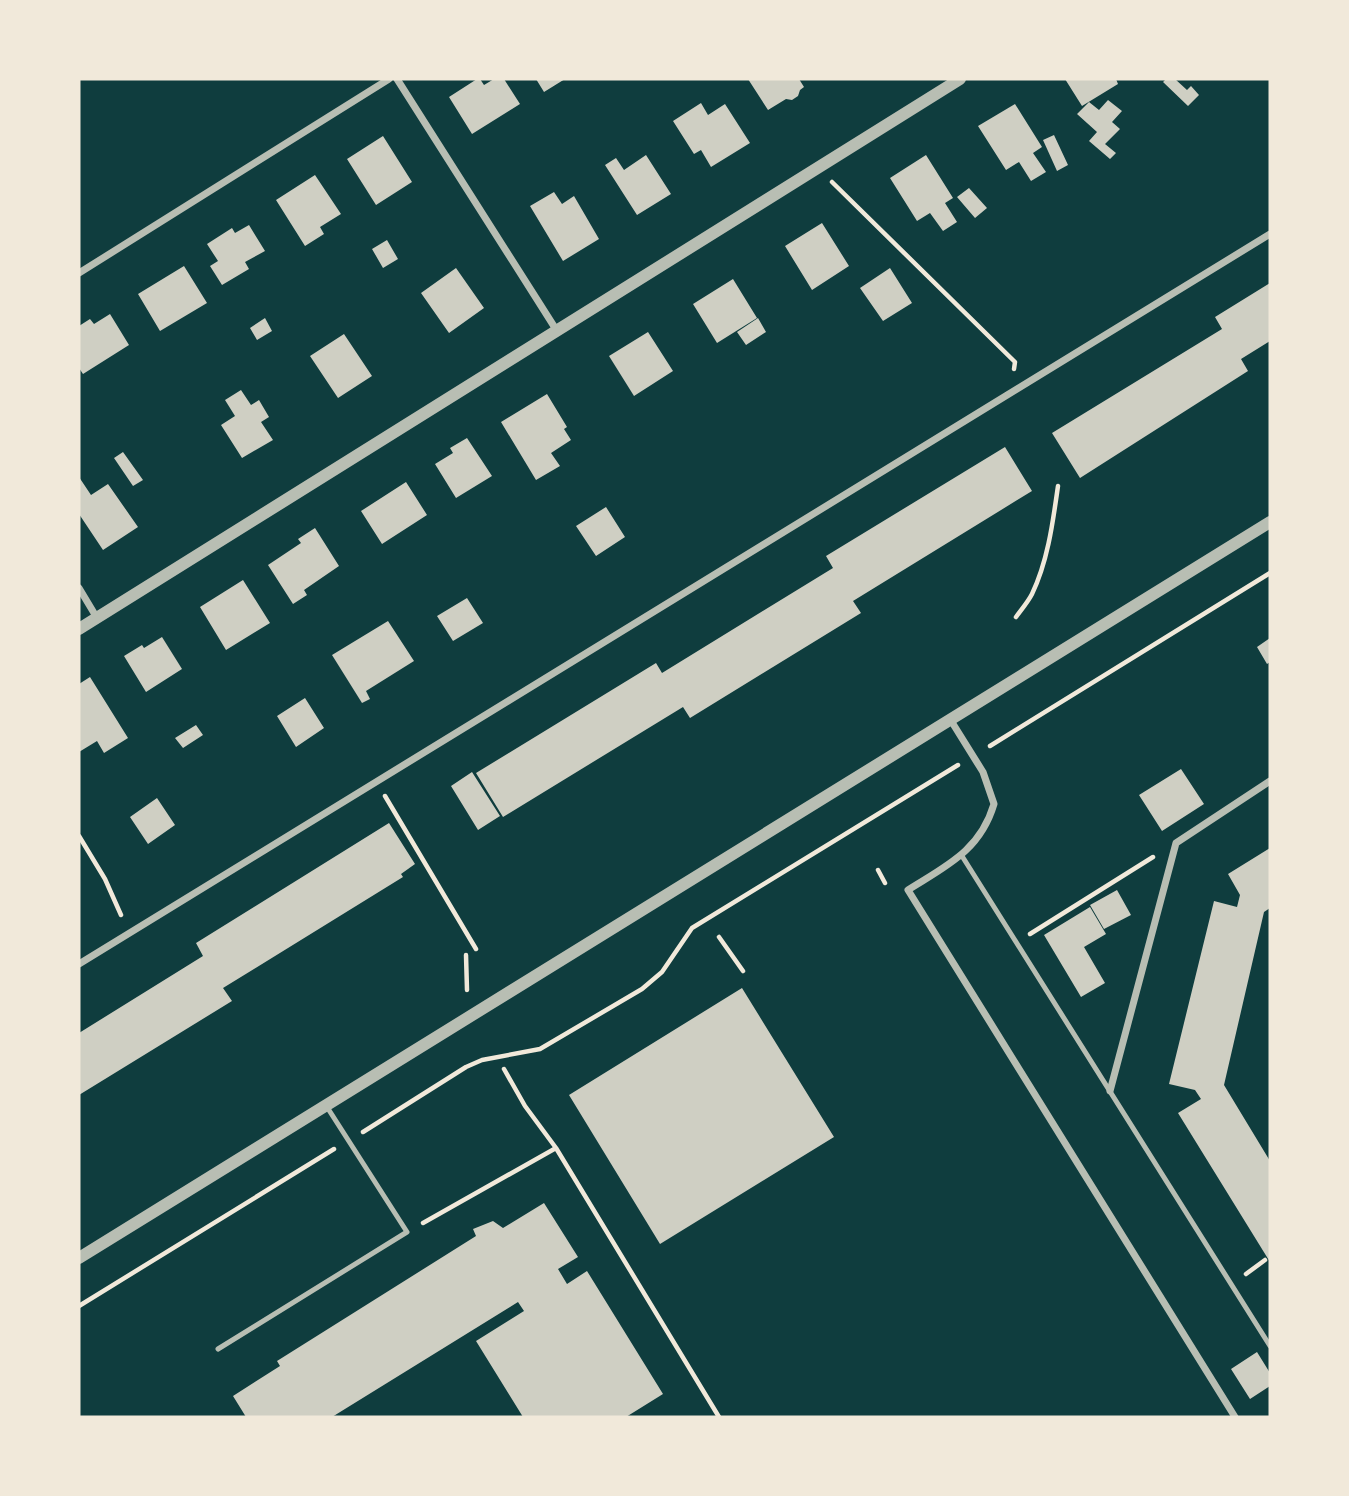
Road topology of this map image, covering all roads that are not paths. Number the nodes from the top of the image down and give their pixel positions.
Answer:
1 (389, 79) edge
2 (397, 79) edge
3 (960, 79) edge
4 (1270, 234) edge
5 (79, 273) edge
6 (557, 331) junction
7 (1270, 522) edge
8 (79, 588) edge
9 (97, 618) junction
10 (79, 629) edge
11 (950, 719) junction
12 (1270, 781) edge
13 (962, 856) junction
14 (79, 964) edge
15 (1110, 1091) junction
16 (326, 1104) junction
17 (79, 1258) edge
18 (1270, 1346) edge
19 (218, 1349) dead end
20 (1234, 1417) edge

1 - 5 street
2 - 6 street
3 - 6 street
4 - 14 street
6 - 9 street
7 - 11 street
8 - 9 street
9 - 10 street
11 - 13 street
11 - 16 street
12 - 15 street
13 - 15 lane
13 - 20 street
15 - 18 lane
16 - 17 street
16 - 19 lane

